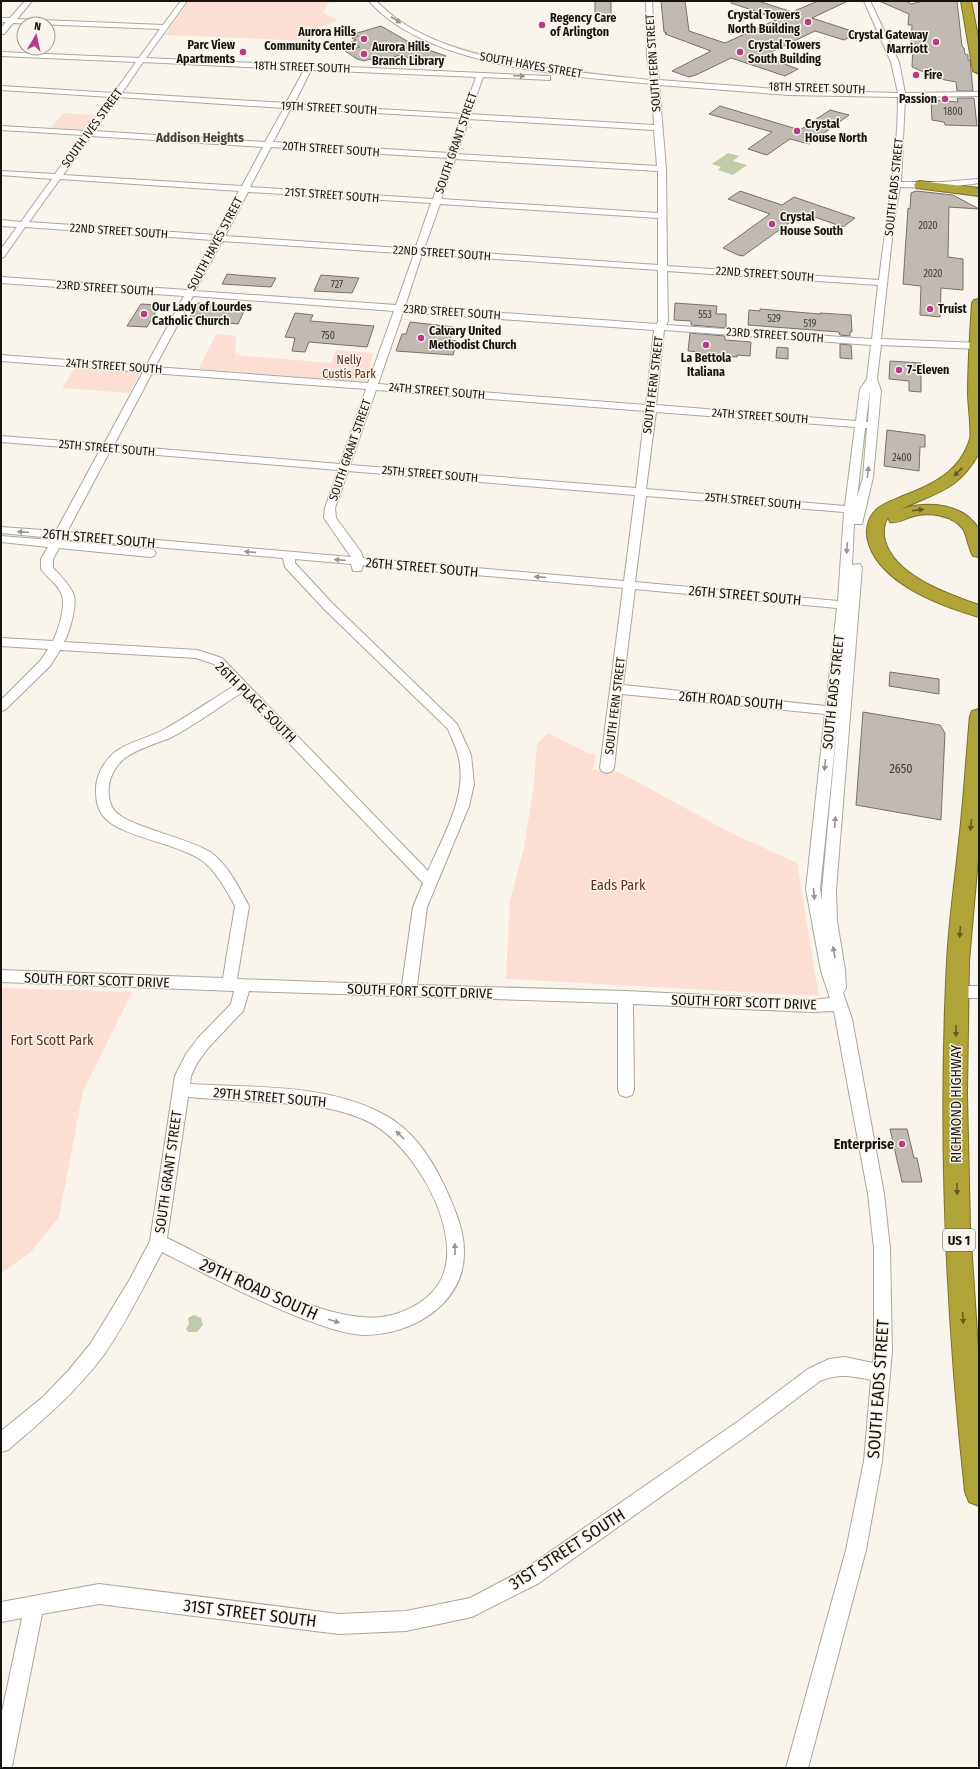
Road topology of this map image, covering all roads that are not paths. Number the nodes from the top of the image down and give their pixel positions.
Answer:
1 (29, 1) edge
2 (184, 1) edge
3 (372, 1) edge
4 (649, 1) edge
5 (868, 1) edge
6 (966, 1) edge
7 (387, 4) dead end
8 (1, 20) edge
9 (12, 20) junction
10 (166, 26) junction
11 (1, 32) edge
12 (1, 54) edge
13 (142, 60) junction
14 (309, 67) junction
15 (979, 70) edge
16 (480, 75) junction
17 (603, 77) junction
18 (656, 80) junction
19 (1, 88) edge
20 (979, 89) edge
21 (902, 92) junction
22 (979, 94) edge
23 (116, 95) junction
24 (289, 105) junction
25 (466, 116) junction
26 (1, 128) edge
27 (658, 128) junction
28 (88, 133) junction
29 (268, 144) junction
30 (452, 156) junction
31 (662, 169) junction
32 (1, 173) edge
33 (56, 177) junction
34 (979, 181) edge
35 (896, 184) junction
36 (920, 185) junction
37 (244, 190) junction
38 (979, 192) edge
39 (436, 202) junction
40 (663, 216) junction
41 (1, 223) edge
42 (22, 225) junction
43 (219, 238) junction
44 (418, 251) junction
45 (1, 255) edge
46 (663, 268) junction
47 (1, 280) edge
48 (883, 282) junction
49 (189, 294) junction
50 (979, 303) edge
51 (399, 308) junction
52 (661, 327) junction
53 (876, 342) junction
54 (978, 347) edge
55 (1, 358) edge
56 (148, 369) junction
57 (872, 379) junction
58 (372, 386) junction
59 (650, 408) junction
60 (862, 424) junction
61 (873, 425) junction
62 (1, 439) edge
63 (979, 442) edge
64 (106, 448) junction
65 (344, 467) junction
66 (640, 491) junction
67 (855, 509) junction
68 (1, 530) edge
69 (1, 539) edge
70 (57, 540) junction
71 (979, 552) edge
72 (289, 560) junction
73 (357, 566) junction
74 (926, 585) junction
75 (629, 589) junction
76 (979, 602) edge
77 (848, 607) junction
78 (979, 611) edge
79 (1, 642) edge
80 (56, 646) junction
81 (243, 686) junction
82 (617, 689) junction
83 (1, 707) edge
84 (838, 711) junction
85 (979, 716) edge
86 (607, 768) dead end
87 (822, 801) junction
88 (836, 804) junction
89 (430, 882) junction
90 (1, 976) edge
91 (236, 984) junction
92 (409, 991) junction
93 (968, 992) edge
94 (625, 997) junction
95 (840, 1004) junction
96 (180, 1090) junction
97 (626, 1090) dead end
98 (158, 1242) junction
99 (446, 1287) joint
100 (881, 1373) junction
101 (1, 1443) edge
102 (979, 1492) edge
103 (34, 1606) junction
104 (1, 1612) edge
105 (1, 1766) edge
106 (797, 1768) edge

1 - 9 street
2 - 10 street, SOUTH IVES STREET
3 -> 17 street, SOUTH HAYES STREET
4 - 18 street, SOUTH FERN STREET
5 - 21 street, SOUTH EADS STREET
6 - 15 highway
7 - 18 street, SOUTH HAYES STREET
8 - 9 street
9 - 10 street
9 - 11 street
10 - 13 street, SOUTH IVES STREET
12 - 13 street, 18TH STREET SOUTH
13 - 14 street, 18TH STREET SOUTH
13 - 23 street, SOUTH IVES STREET
14 - 16 street, 18TH STREET SOUTH
14 - 24 street, SOUTH HAYES STREET
16 -> 17 street, 18TH STREET SOUTH
16 - 25 street, SOUTH GRANT STREET
17 - 18 street, SOUTH HAYES STREET
18 - 21 street, 18TH STREET SOUTH
18 - 27 street, SOUTH FERN STREET
19 - 23 street, 19TH STREET SOUTH
20 - 21 street, 18TH STREET SOUTH
21 - 22 street, 18TH STREET SOUTH
21 - 35 street, SOUTH EADS STREET
23 - 24 street, 19TH STREET SOUTH
23 - 28 street, SOUTH IVES STREET
24 - 25 street, 19TH STREET SOUTH
24 - 29 street, SOUTH HAYES STREET
25 - 27 street, 19TH STREET SOUTH
25 - 30 street, SOUTH GRANT STREET
26 - 28 street, 20TH STREET SOUTH
27 - 31 street, SOUTH FERN STREET
28 - 29 street, 20TH STREET SOUTH
28 - 33 street, SOUTH IVES STREET
29 - 30 street, 20TH STREET SOUTH
29 - 37 street, SOUTH HAYES STREET
30 - 31 street, 20TH STREET SOUTH
30 - 39 street, SOUTH GRANT STREET
31 - 40 street, SOUTH FERN STREET
32 - 33 street, 21ST STREET SOUTH
33 - 37 street, 21ST STREET SOUTH
33 - 42 street, SOUTH IVES STREET
34 - 36 street
35 - 36 street
35 - 48 street, SOUTH EADS STREET
36 - 38 highway
37 - 39 street, 21ST STREET SOUTH
37 - 43 street, SOUTH HAYES STREET
39 - 40 street, 21ST STREET SOUTH
39 - 44 street, SOUTH GRANT STREET
40 - 46 street, SOUTH FERN STREET
41 - 42 street, 22ND STREET SOUTH
42 - 43 street, 22ND STREET SOUTH
42 - 45 street, SOUTH IVES STREET
43 - 44 street, 22ND STREET SOUTH
43 - 49 street, SOUTH HAYES STREET
44 - 46 street, 22ND STREET SOUTH
44 - 51 street, SOUTH GRANT STREET
46 - 48 street, 22ND STREET SOUTH
46 - 52 street, SOUTH FERN STREET
47 - 49 street, 23RD STREET SOUTH
48 - 53 street, SOUTH EADS STREET
49 - 51 street, 23RD STREET SOUTH
49 - 56 street, SOUTH HAYES STREET
50 - 54 highway
51 - 52 street, 23RD STREET SOUTH
51 - 58 street, SOUTH GRANT STREET
52 - 53 street, 23RD STREET SOUTH
52 - 59 street, SOUTH FERN STREET
53 - 54 street, 23RD STREET SOUTH
53 - 57 street, SOUTH EADS STREET
54 - 63 highway
55 - 56 street, 24TH STREET SOUTH
56 - 58 street, 24TH STREET SOUTH
56 - 64 street, SOUTH HAYES STREET
57 - 60 street, SOUTH EADS STREET
57 - 61 street, SOUTH EADS STREET
58 - 59 street, 24TH STREET SOUTH
58 - 65 street, SOUTH GRANT STREET
59 - 60 street, 24TH STREET SOUTH
59 - 66 street, SOUTH FERN STREET
60 - 61 street, 24TH STREET SOUTH
60 - 67 street, SOUTH EADS STREET
67 -> 61 street, SOUTH EADS STREET
62 - 64 street, 25TH STREET SOUTH
63 -> 74 highway
64 - 65 street, 25TH STREET SOUTH
64 - 70 street, SOUTH HAYES STREET
65 - 66 street, 25TH STREET SOUTH
65 - 73 street, SOUTH GRANT STREET
66 - 67 street, 25TH STREET SOUTH
66 - 75 street, SOUTH FERN STREET
67 - 77 street, SOUTH EADS STREET
70 -> 68 street, 26TH STREET SOUTH
69 - 70 street, 26TH STREET SOUTH
70 - 72 street, 26TH STREET SOUTH
70 - 80 street, SOUTH HAYES STREET
74 -> 71 highway
72 - 73 street, 26TH STREET SOUTH
72 - 89 street
73 - 75 street, 26TH STREET SOUTH
74 - 76 highway
74 - 78 highway
75 - 77 street, 26TH STREET SOUTH
75 - 82 street, SOUTH FERN STREET
77 - 84 street, SOUTH EADS STREET
79 - 80 street, 26TH PLACE SOUTH
80 - 81 street, 26TH PLACE SOUTH
80 - 83 street, SOUTH HAYES STREET
81 - 89 street, 26TH PLACE SOUTH
81 - 91 street, SOUTH GRANT STREET
82 - 84 street, 26TH ROAD SOUTH
82 - 86 street, SOUTH FERN STREET
84 -> 87 street, SOUTH EADS STREET
84 - 88 street, SOUTH EADS STREET
85 -> 93 highway, RICHMOND HIGHWAY / US 1
87 - 88 street
87 -> 95 street, SOUTH EADS STREET
95 -> 88 street, SOUTH EADS STREET
89 - 92 street
90 - 91 street, SOUTH FORT SCOTT DRIVE
91 - 92 street, SOUTH FORT SCOTT DRIVE
91 - 96 street, SOUTH GRANT STREET
92 - 94 street, SOUTH FORT SCOTT DRIVE
93 -> 102 highway, RICHMOND HIGHWAY / US 1
94 - 95 street, SOUTH FORT SCOTT DRIVE
94 - 97 street
95 - 100 street, SOUTH EADS STREET
96 - 98 street, SOUTH GRANT STREET
99 -> 96 street, 29TH STREET SOUTH
98 -> 99 street, 29TH ROAD SOUTH
98 - 101 street, SOUTH GRANT STREET
100 - 103 street, 31ST STREET SOUTH
100 - 106 street, SOUTH EADS STREET
103 - 104 street, 31ST STREET SOUTH
103 - 105 street

